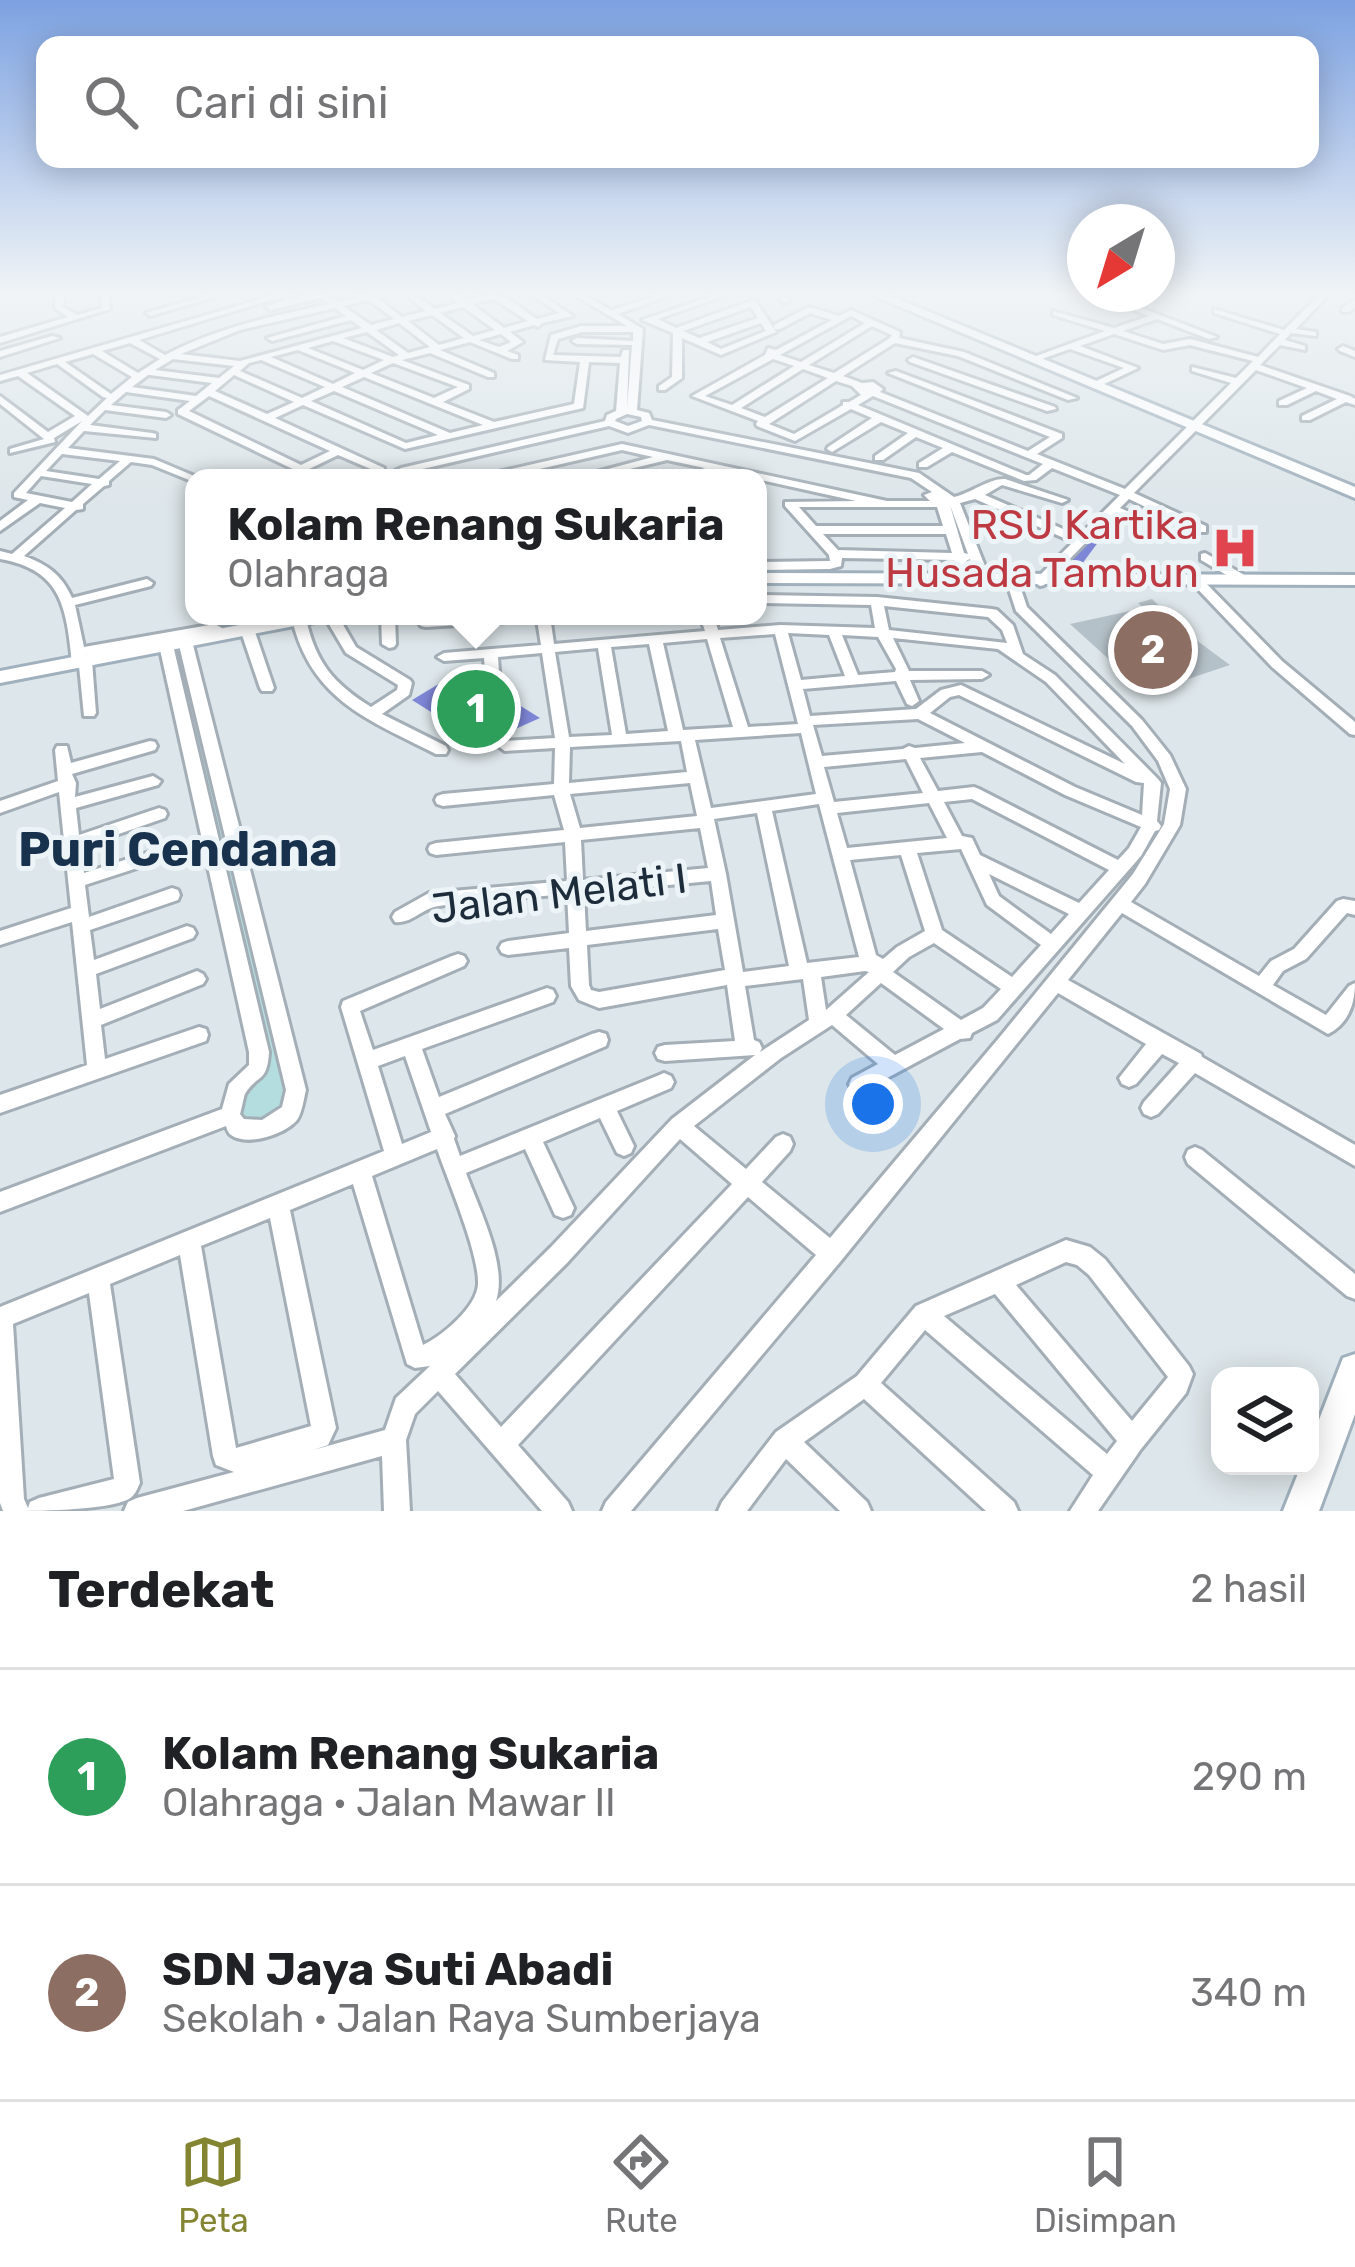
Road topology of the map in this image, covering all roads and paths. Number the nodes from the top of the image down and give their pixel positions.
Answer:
1 (239, 365) edge
2 (39, 366) edge
3 (63, 366) edge
4 (119, 366) edge
5 (151, 366) edge
6 (157, 366) edge
7 (240, 366) edge
8 (282, 366) edge
9 (344, 366) edge
10 (379, 366) edge
11 (409, 366) edge
12 (470, 366) edge
13 (584, 366) edge
14 (622, 366) edge
15 (630, 366) edge
16 (677, 366) edge
17 (751, 366) edge
18 (803, 366) joint
19 (854, 366) edge
20 (905, 366) edge
21 (928, 366) edge
22 (992, 366) edge
23 (1050, 366) edge
24 (1125, 366) edge
25 (1254, 366) edge
26 (1273, 366) edge
27 (1195, 369) dead end
28 (150, 372) junction
29 (7, 373) edge
30 (363, 373) junction
31 (893, 374) junction
32 (135, 375) junction
33 (836, 377) junction
34 (219, 381) junction
35 (1090, 381) junction
36 (1239, 382) junction
37 (334, 387) junction
38 (466, 387) junction
39 (1317, 387) junction
40 (662, 388) dead end
41 (126, 389) junction
42 (870, 389) junction
43 (202, 395) junction
44 (1351, 400) edge
45 (106, 401) junction
46 (304, 401) junction
47 (435, 402) junction
48 (1283, 403) dead end
49 (0, 404) edge
50 (848, 404) junction
51 (732, 409) junction
52 (1051, 410) junction
53 (626, 411) junction
54 (166, 416) dead end
55 (880, 417) junction
56 (267, 418) junction
57 (1306, 418) dead end
58 (765, 420) junction
59 (1026, 423) junction
60 (80, 425) junction
61 (645, 425) junction
62 (494, 426) junction
63 (615, 426) junction
64 (1199, 429) junction
65 (916, 432) junction
66 (152, 436) dead end
67 (451, 437) junction
68 (44, 441) junction
69 (616, 447) junction
70 (953, 447) junction
71 (754, 449) junction
72 (832, 449) dead end
73 (60, 450) junction
74 (338, 451) junction
75 (14, 452) dead end
76 (1033, 452) junction
77 (668, 456) junction
78 (130, 458) junction
79 (879, 458) dead end
80 (1052, 463) junction
81 (923, 466) dead end
82 (730, 468) junction
83 (370, 469) edge
84 (422, 469) edge
85 (545, 469) edge
86 (615, 469) edge
87 (726, 469) edge
88 (734, 469) edge
89 (40, 473) junction
90 (185, 475) edge
91 (767, 476) edge
92 (105, 483) junction
93 (1128, 490) junction
94 (1355, 493) edge
95 (976, 495) junction
96 (36, 500) junction
97 (1062, 500) dead end
98 (883, 503) junction
99 (949, 503) junction
100 (79, 507) junction
101 (1112, 509) junction
102 (1137, 519) dead end
103 (0, 527) edge
104 (1202, 529) dead end
105 (811, 530) junction
106 (952, 530) junction
107 (1081, 541) junction
108 (835, 554) junction
109 (8, 555) edge
110 (1205, 556) dead end
111 (967, 557) junction
112 (767, 566) edge
113 (1193, 577) junction
114 (767, 578) edge
115 (975, 579) junction
116 (1012, 580) junction
117 (1244, 580) junction
118 (1355, 580) edge
119 (1040, 582) junction
120 (147, 583) dead end
121 (767, 598) edge
122 (877, 601) junction
123 (69, 603) junction
124 (269, 625) edge
125 (308, 625) edge
126 (336, 625) edge
127 (388, 625) edge
128 (542, 625) edge
129 (710, 625) edge
130 (214, 628) dead end
131 (247, 629) junction
132 (780, 629) junction
133 (834, 631) junction
134 (883, 633) junction
135 (713, 635) junction
136 (656, 639) junction
137 (176, 643) junction
138 (604, 643) junction
139 (389, 644) dead end
140 (548, 649) junction
141 (1017, 653) junction
142 (491, 654) junction
143 (444, 657) dead end
144 (81, 658) junction
145 (902, 672) junction
146 (982, 675) dead end
147 (0, 677) edge
148 (854, 680) junction
149 (795, 685) junction
150 (493, 687) dead end
151 (267, 688) dead end
152 (916, 707) junction
153 (89, 712) dead end
154 (204, 712) junction
155 (371, 714) junction
156 (182, 718) junction
157 (805, 724) junction
158 (1354, 729) edge
159 (742, 732) junction
160 (682, 737) junction
161 (620, 739) junction
162 (563, 744) junction
163 (150, 746) dead end
164 (505, 746) dead end
165 (984, 747) junction
166 (441, 750) dead end
167 (910, 751) junction
168 (816, 762) junction
169 (65, 768) junction
170 (695, 777) junction
171 (153, 781) dead end
172 (1153, 783) junction
173 (561, 791) junction
174 (934, 796) junction
175 (443, 800) dead end
176 (70, 803) junction
177 (826, 803) junction
178 (0, 807) edge
179 (764, 809) junction
180 (215, 810) junction
181 (160, 814) dead end
182 (707, 818) junction
183 (1172, 825) junction
184 (1149, 826) junction
185 (573, 833) junction
186 (956, 840) junction
187 (74, 843) junction
188 (907, 848) junction
189 (436, 849) dead end
190 (168, 853) dead end
191 (840, 856) junction
192 (975, 860) junction
193 (1120, 868) junction
194 (718, 874) junction
195 (78, 881) junction
196 (1021, 882) junction
197 (576, 886) junction
198 (172, 895) dead end
199 (994, 900) junction
200 (1119, 903) junction
201 (1355, 908) edge
202 (1082, 912) junction
203 (401, 917) dead end
204 (82, 919) junction
205 (725, 921) junction
206 (188, 933) dead end
207 (935, 934) junction
208 (0, 938) edge
209 (581, 941) junction
210 (1053, 945) junction
211 (508, 948) dead end
212 (458, 961) dead end
213 (876, 969) junction
214 (87, 970) junction
215 (806, 972) junction
216 (736, 978) junction
217 (197, 979) dead end
218 (1055, 982) junction
219 (1262, 986) junction
220 (1014, 988) junction
221 (1355, 991) edge
222 (547, 996) dead end
223 (826, 1018) junction
224 (92, 1020) junction
225 (963, 1032) junction
226 (200, 1034) dead end
227 (598, 1040) dead end
228 (1160, 1042) junction
229 (411, 1045) junction
230 (746, 1047) junction
231 (774, 1052) junction
232 (665, 1053) dead end
233 (1194, 1060) junction
234 (367, 1061) junction
235 (894, 1066) junction
236 (97, 1070) junction
237 (1129, 1078) dead end
238 (664, 1082) dead end
239 (859, 1084) dead end
240 (0, 1104) edge
241 (604, 1106) junction
242 (436, 1108) junction
243 (1151, 1108) dead end
244 (230, 1115) junction
245 (679, 1126) junction
246 (445, 1136) junction
247 (530, 1137) junction
248 (783, 1144) dead end
249 (624, 1146) dead end
250 (396, 1156) junction
251 (1355, 1156) edge
252 (1196, 1157) dead end
253 (455, 1168) junction
254 (360, 1171) junction
255 (745, 1183) junction
256 (0, 1202) edge
257 (278, 1204) junction
258 (563, 1208) dead end
259 (189, 1241) junction
260 (832, 1254) junction
261 (98, 1278) junction
262 (999, 1282) junction
263 (1355, 1288) edge
264 (924, 1314) junction
265 (1, 1318) edge
266 (1355, 1370) edge
267 (441, 1376) junction
268 (865, 1384) junction
269 (394, 1440) junction
270 (1132, 1440) junction
271 (785, 1441) junction
272 (500, 1444) junction
273 (1108, 1472) junction
274 (16, 1511) edge
275 (39, 1511) edge
276 (137, 1511) edge
277 (397, 1511) edge
278 (559, 1511) edge
279 (615, 1511) edge
280 (731, 1511) edge
281 (858, 1511) edge
282 (1005, 1511) edge
283 (1083, 1511) edge
284 (1301, 1511) edge

1 - 34 street
2 - 29 street
3 - 45 street
4 - 32 street
5 - 32 street
6 - 28 street
7 - 46 street
8 - 37 street
9 - 30 street
10 - 30 street
11 - 38 street
12 - 38 street
13 - 62 street
14 - 53 street
15 - 53 street
16 - 40 street
17 - 51 street
18 - 33 street
18 - 51 street
19 - 33 street
20 - 31 street
21 - 52 street
22 - 52 street
23 - 35 street
24 - 35 street
25 - 36 street
26 - 39 street
27 - 36 street
28 - 34 street
28 - 41 street
29 - 60 street
30 - 37 street
30 - 47 street
31 - 42 street
31 - 59 street
32 - 45 street
33 - 42 street
33 - 58 street
34 - 43 street
35 - 64 street
36 - 64 street
37 - 46 street
37 - 67 street
38 - 47 street
39 - 44 street
39 - 48 street
41 - 43 street
41 - 45 street
42 - 50 street
42 - 76 street
43 - 56 street
43 - 74 street
44 - 57 street
45 - 54 street
45 - 60 street
46 - 56 street
46 - 67 street
47 - 62 street
49 - 60 street
49 - 68 street
50 - 55 street
50 - 58 street
51 - 58 street
52 - 59 street
53 - 61 street
53 - 63 street
55 - 65 street
55 - 72 street
56 - 74 street
59 - 76 street
60 - 66 street
60 - 68 street
60 - 73 street
61 - 63 street
61 - 71 street
61 - 99 street
62 - 67 street
63 - 69 street
63 - 84 street
64 - 93 street
64 - 94 street
65 - 70 street
65 - 79 street
68 - 75 street
69 - 77 street
69 - 85 street
70 - 80 street
70 - 81 street
71 - 82 street
71 - 99 street
73 - 78 street
73 - 89 street
74 - 83 street
76 - 80 street
76 - 93 street
77 - 82 street
77 - 86 street
78 - 90 street
78 - 92 street
80 - 93 street
82 - 87 street
82 - 88 street
89 - 92 street
89 - 96 street
91 - 98 street
92 - 100 street
93 - 101 street
93 - 104 street
95 - 97 street
95 - 99 street
95 - 107 street
96 - 100 street
96 - 103 street
98 - 99 street
98 - 105 street
99 - 106 street
99 - 111 street
100 - 109 street
101 - 102 street
101 - 107 street
105 - 106 street
105 - 108 street
106 - 111 street
107 - 119 street
108 - 111 street
108 - 112 street
109 - 123 street
110 - 117 street
111 - 115 street
113 - 117 street
113 - 119 street
113 - 158 street
114 - 115 street
115 - 116 street
116 - 119 street
116 - 183 street
117 - 118 street
120 - 123 street
121 - 122 street
122 - 134 street
122 - 141 street
123 - 144 street
124 - 131 street
125 - 155 street
126 - 155 street
127 - 139 street
128 - 140 street
129 - 135 street
130 - 144 street
131 - 137 street
131 - 151 street
132 - 133 street
132 - 135 street
132 - 149 street
133 - 134 street
133 - 148 street
134 - 141 street
134 - 145 street
135 - 136 street
135 - 159 street
136 - 138 street
136 - 160 street
137 - 144 street
137 - 154 street
137 - 156 street
138 - 140 street
138 - 161 street
140 - 142 street
140 - 162 street
141 - 172 street
142 - 143 street
142 - 150 street
144 - 147 street
144 - 153 street
145 - 146 street
145 - 148 street
145 - 152 street
148 - 149 street
149 - 157 street
152 - 157 street
152 - 165 street
152 - 172 street
154 - 156 street
154 - 180 street
155 - 166 street
156 - 180 street
157 - 159 street
157 - 168 street
159 - 160 street
160 - 161 street
160 - 170 street
161 - 162 street
162 - 164 street
162 - 173 street
163 - 169 street
165 - 167 street
165 - 184 street
167 - 168 street
167 - 174 street
168 - 177 street
169 - 176 street
169 - 178 street
170 - 173 street
170 - 182 street
171 - 176 street
172 - 184 street
173 - 175 street
173 - 185 street
174 - 177 street
174 - 186 street
174 - 193 street
176 - 187 street
177 - 179 street
177 - 191 street
179 - 182 street
179 - 215 street
180 - 244 street
180 - 244 street
181 - 187 street
182 - 185 street
182 - 194 street
183 - 184 street
183 - 200 street
184 - 193 street
185 - 189 street
185 - 197 street
186 - 188 street
186 - 192 street
187 - 195 street
188 - 191 street
188 - 207 street
190 - 195 street
191 - 213 street
192 - 196 street
192 - 199 street
193 - 202 street
194 - 197 street, Jalan Melati I
194 - 205 street
195 - 204 street
196 - 199 street
196 - 202 street
197 - 203 street, Jalan Melati I
197 - 209 street
198 - 204 street
199 - 210 street
200 - 218 street
200 - 219 street
201 - 219 street
202 - 210 street
204 - 208 street
204 - 214 street
205 - 209 street
205 - 216 street
206 - 214 street
207 - 213 street
207 - 220 street
209 - 211 street
209 - 216 street
210 - 220 street
212 - 234 street
213 - 215 street
213 - 223 street
213 - 225 street
214 - 224 street
215 - 216 street
215 - 223 street
216 - 230 street
217 - 224 street
218 - 228 street
218 - 260 street
219 - 221 street
220 - 225 street
222 - 229 street
223 - 231 street
223 - 235 street
224 - 236 street
225 - 235 street
226 - 236 street
227 - 242 street
228 - 233 street
228 - 237 street
229 - 234 street
229 - 242 street
230 - 231 street
230 - 232 street
231 - 245 street
233 - 243 street
233 - 251 street
234 - 250 street
235 - 239 street
236 - 240 street
238 - 241 street
241 - 247 street
241 - 249 street
242 - 246 street
244 - 256 street
245 - 255 street
245 - 267 street
246 - 250 street
246 - 253 street
247 - 253 street
247 - 258 street
248 - 255 street
250 - 254 street
252 - 263 street
253 - 254 street
254 - 257 street
255 - 260 street
255 - 272 street
257 - 259 street
257 - 259 street
259 - 261 street
260 - 279 street
261 - 265 street
261 - 275 street
262 - 264 street
262 - 270 street
262 - 270 street
264 - 268 street
264 - 273 street
265 - 274 street
266 - 284 street
267 - 269 street
267 - 272 street
268 - 271 street
268 - 282 street
269 - 276 street
269 - 277 street
270 - 273 street
271 - 280 street
271 - 281 street
272 - 278 street
273 - 283 street

